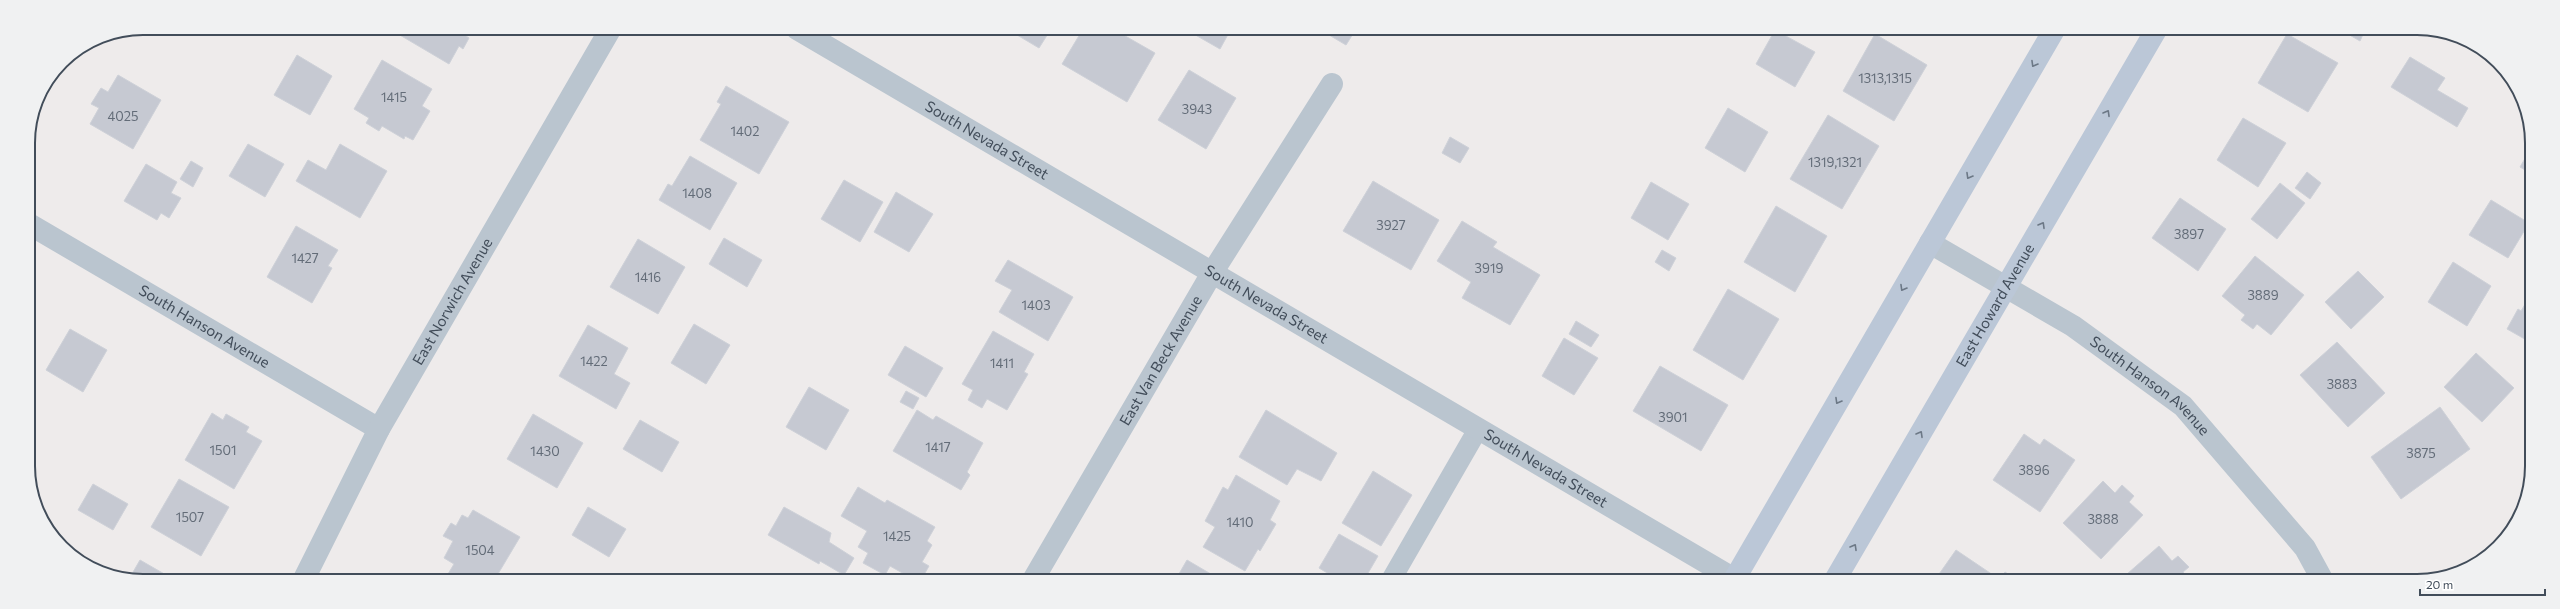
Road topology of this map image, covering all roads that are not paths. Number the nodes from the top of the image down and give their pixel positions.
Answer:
1 (607, 35) edge
2 (806, 35) edge
3 (2051, 35) edge
4 (2153, 35) edge
5 (1332, 84) dead end
6 (35, 228) edge
7 (1930, 243) junction
8 (1212, 273) junction
9 (2006, 286) junction
10 (379, 429) junction
11 (1478, 429) junction
12 (306, 574) edge
13 (1036, 574) edge
14 (1394, 574) edge
15 (1725, 574) edge
16 (1738, 574) edge
17 (1838, 574) edge
18 (2319, 574) edge

1 - 10 street, East Norwich Avenue
2 - 8 street, South Nevada Street
3 -> 7 main road
9 -> 4 main road, East Howard Avenue
5 - 8 street, East Van Beck Avenue
6 - 10 street, South Hanson Avenue
7 - 9 street, South Hanson Avenue
7 -> 16 main road
8 - 11 street, South Nevada Street
8 - 13 street, East Van Beck Avenue
17 -> 9 main road, East Howard Avenue
9 - 18 street, South Hanson Avenue
10 - 12 street, East Norwich Avenue
11 - 14 lane
11 - 15 street, South Nevada Street

